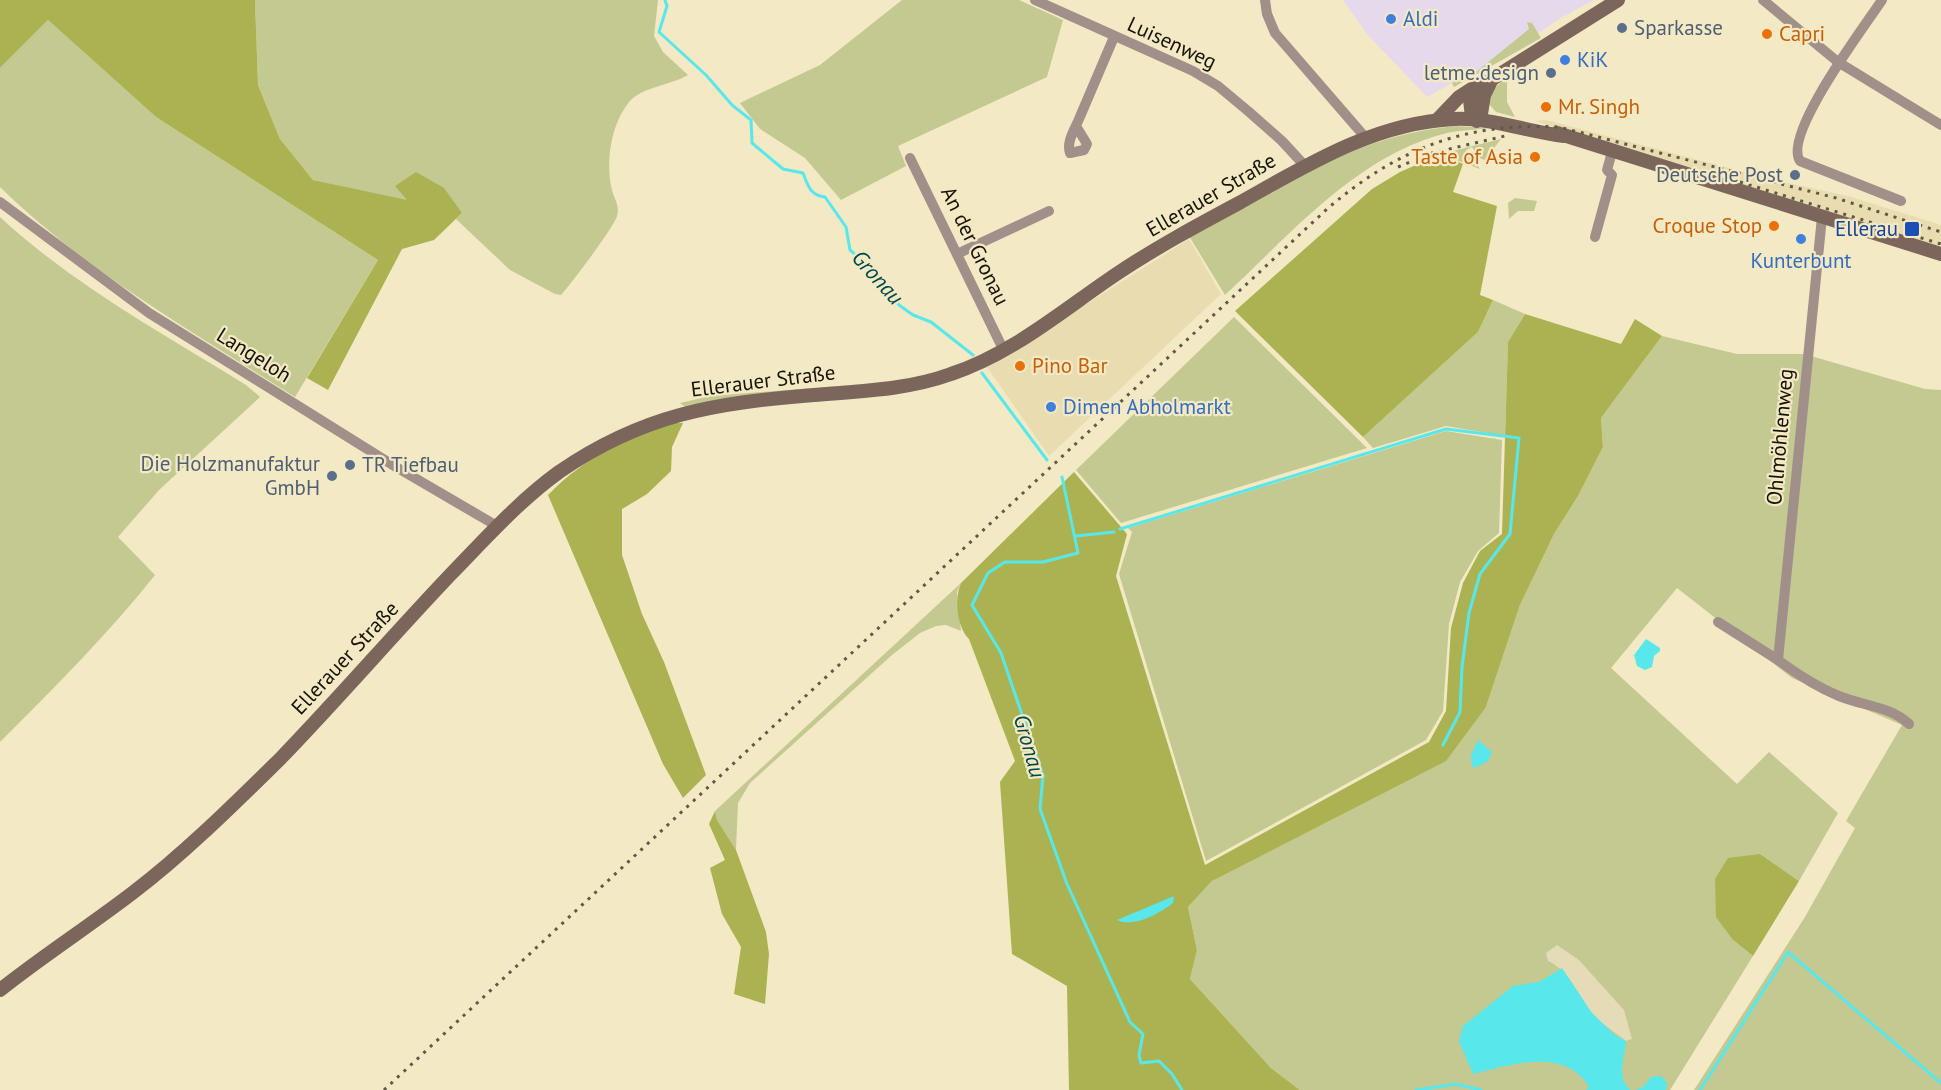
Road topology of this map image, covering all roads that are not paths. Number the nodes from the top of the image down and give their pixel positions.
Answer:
1 (1035, 0) edge
2 (1264, 0) edge
3 (1618, 0) edge
4 (1763, 0) edge
5 (1882, 0) edge
6 (1114, 37) junction
7 (1838, 62) junction
8 (1494, 77) junction
9 (1474, 118) junction
10 (1437, 120) junction
11 (1941, 125) edge
12 (1076, 126) dead end
13 (1365, 137) junction
14 (1612, 152) junction
15 (910, 158) dead end
16 (1305, 166) junction
17 (1901, 201) dead end
18 (0, 202) edge
19 (1049, 211) dead end
20 (1822, 218) junction
21 (1595, 237) dead end
22 (957, 254) junction
23 (1941, 254) edge
24 (1004, 351) junction
25 (497, 526) junction
26 (1718, 622) dead end
27 (1778, 660) junction
28 (1909, 724) dead end
29 (0, 990) edge

1 - 6 street, Luisenweg
2 - 13 street
3 - 8 main road
4 - 7 street
5 - 7 street
6 - 12 street
6 - 16 street, Luisenweg
7 - 11 street
7 - 17 street
8 - 9 main road
8 - 10 main road
9 - 10 main road, Ellerauer Straße
9 - 14 main road, Ellerauer Straße
10 - 13 main road, Ellerauer Straße
13 - 16 main road, Ellerauer Straße
14 - 20 main road, Ellerauer Straße
14 - 21 street
15 - 22 street, An der Gronau
16 - 24 main road, Ellerauer Straße
18 - 25 street, Langeloh
19 - 22 street
20 - 23 main road, Ellerauer Straße
20 - 27 street, Ohlmöhlenweg
22 - 24 street, An der Gronau
24 - 25 main road, Ellerauer Straße
25 - 29 main road, Ellerauer Straße
26 - 27 street
27 - 28 street

